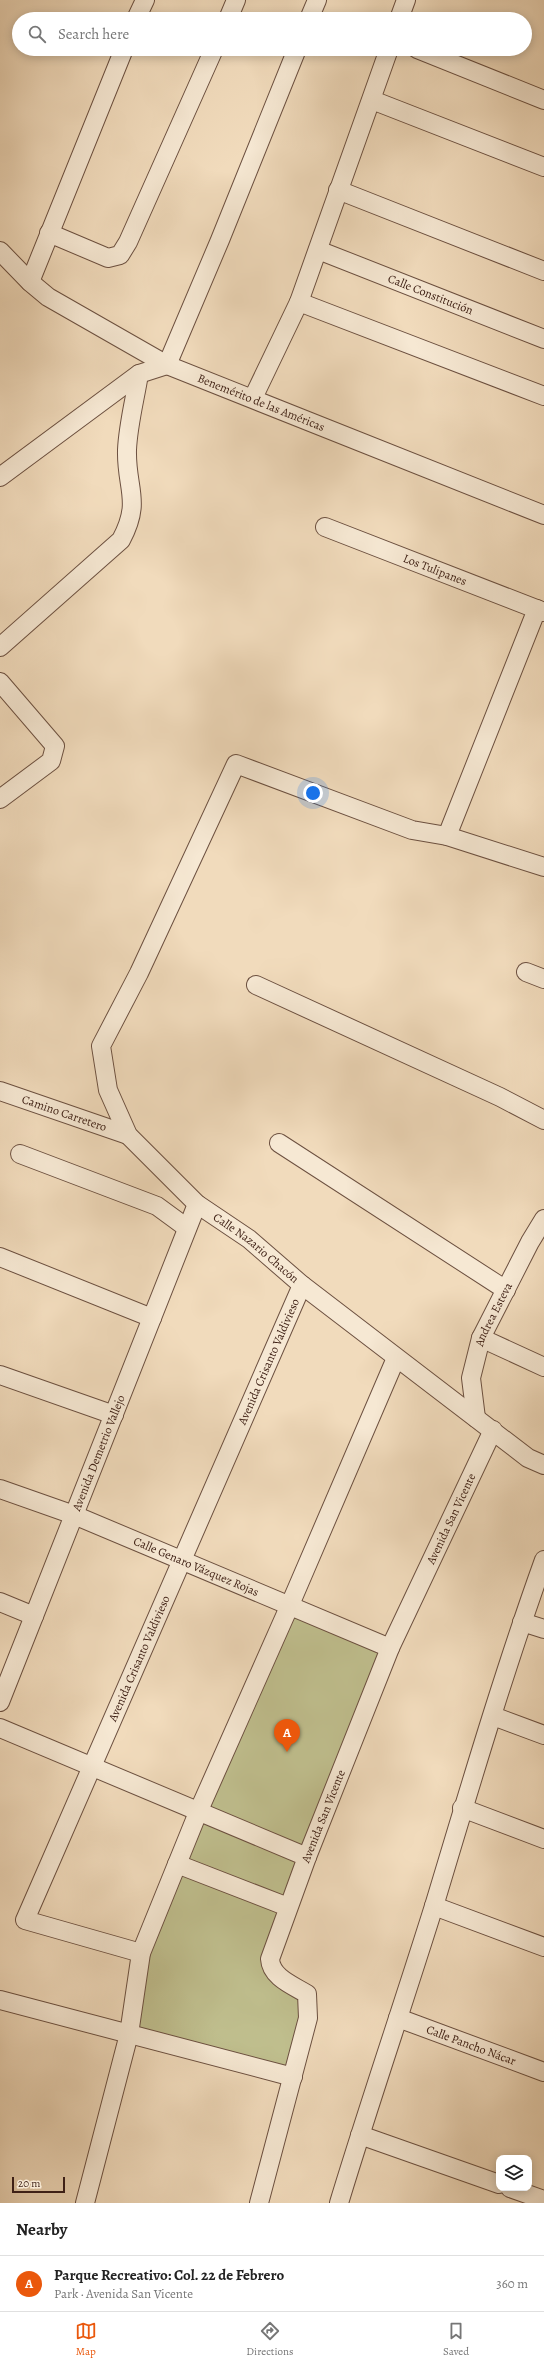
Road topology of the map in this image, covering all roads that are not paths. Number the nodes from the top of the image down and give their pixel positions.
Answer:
1 (145, 0) edge
2 (236, 0) edge
3 (317, 0) edge
4 (406, 0) edge
5 (139, 12) edge
6 (231, 12) edge
7 (312, 12) edge
8 (402, 12) edge
9 (121, 56) edge
10 (211, 56) edge
11 (294, 56) edge
12 (387, 56) edge
13 (434, 56) edge
14 (372, 100) junction
15 (544, 100) edge
16 (544, 167) edge
17 (338, 190) junction
18 (49, 233) junction
19 (318, 250) junction
20 (0, 251) edge
21 (544, 271) edge
22 (30, 282) junction
23 (299, 302) junction
24 (544, 339) edge
25 (167, 365) junction
26 (139, 374) junction
27 (544, 396) edge
28 (253, 398) junction
29 (0, 477) edge
30 (544, 515) edge
31 (325, 527) dead end
32 (540, 611) edge
33 (0, 647) edge
34 (0, 682) edge
35 (0, 799) edge
36 (447, 836) junction
37 (544, 867) edge
38 (526, 972) dead end
39 (544, 979) edge
40 (256, 985) dead end
41 (0, 1091) edge
42 (544, 1120) edge
43 (128, 1134) junction
44 (279, 1143) dead end
45 (20, 1154) dead end
46 (197, 1204) junction
47 (544, 1219) edge
48 (187, 1228) junction
49 (537, 1245) edge
50 (0, 1257) edge
51 (302, 1285) junction
52 (506, 1290) junction
53 (152, 1318) junction
54 (481, 1338) junction
55 (396, 1358) junction
56 (544, 1367) edge
57 (0, 1375) edge
58 (114, 1415) junction
59 (476, 1418) junction
60 (493, 1430) junction
61 (544, 1466) edge
62 (0, 1489) edge
63 (74, 1516) junction
64 (544, 1560) edge
65 (181, 1562) junction
66 (0, 1602) edge
67 (289, 1607) junction
68 (34, 1616) junction
69 (522, 1622) junction
70 (544, 1629) edge
71 (390, 1648) junction
72 (0, 1702) edge
73 (493, 1716) junction
74 (0, 1728) edge
75 (544, 1735) edge
76 (92, 1766) junction
77 (462, 1808) junction
78 (199, 1810) junction
79 (544, 1839) edge
80 (307, 1857) junction
81 (177, 1864) junction
82 (434, 1906) junction
83 (288, 1907) junction
84 (544, 1947) edge
85 (141, 1953) junction
86 (0, 2000) edge
87 (398, 2018) junction
88 (129, 2034) junction
89 (544, 2072) edge
90 (293, 2077) junction
91 (360, 2135) junction
92 (496, 2183) edge
93 (518, 2191) edge
94 (544, 2200) edge
95 (85, 2203) edge
96 (259, 2203) edge
97 (339, 2203) edge

1 - 5 street
2 - 6 street
3 - 7 street
4 - 8 street
9 - 18 street
10 - 18 street
11 - 25 street
12 - 14 street
13 - 15 street
14 - 16 street
14 - 17 street
17 - 19 street
17 - 21 street
18 - 22 street
19 - 23 street
19 - 24 street, Calle Constitución
20 - 22 street, Benemérito de las Américas
22 - 25 street, Benemérito de las Américas
23 - 27 street
23 - 28 street
25 - 26 street
25 - 28 street, Benemérito de las Américas
26 - 29 street
26 - 33 street
28 - 30 street, Benemérito de las Américas
31 - 32 street, Los Tulipanes
32 - 36 street
34 - 35 street
36 - 37 street
36 - 43 street, Calle Nazario Chacón
38 - 39 street
40 - 42 street
41 - 43 street, Camino Carretero
43 - 46 street, Calle Nazario Chacón
44 - 52 street
45 - 48 street
46 - 48 street, Avenida Demetrio Vallejo
46 - 51 street, Calle Nazario Chacón
47 - 49 street, Andrea Esteva
48 - 53 street, Avenida Demetrio Vallejo
49 - 52 street, Andrea Esteva
50 - 53 street
51 - 55 street, Calle Nazario Chacón
51 - 65 street, Avenida Crisanto Valdivieso
52 - 54 street, Andrea Esteva
53 - 58 street, Avenida Demetrio Vallejo
54 - 56 street
54 - 59 street, Andrea Esteva
55 - 59 street, Calle Nazario Chacón
55 - 67 street
57 - 58 street
58 - 63 street, Avenida Demetrio Vallejo
59 - 60 street, Calle Nazario Chacón
60 - 61 street, Calle Nazario Chacón
60 - 71 street, Avenida San Vicente
62 - 63 street, Calle Genaro Vázquez Rojas
63 - 65 street, Calle Genaro Vázquez Rojas
63 - 68 street, Avenida Demetrio Vallejo
64 - 69 street
65 - 67 street, Calle Genaro Vázquez Rojas
65 - 76 street, Avenida Crisanto Valdivieso
66 - 68 street
67 - 71 street, Calle Genaro Vázquez Rojas
67 - 78 street
68 - 72 street, Avenida Demetrio Vallejo
69 - 70 street
69 - 73 street
71 - 80 street, Avenida San Vicente
73 - 75 street
73 - 77 street
74 - 76 street
76 - 78 street
76 - 85 street, Avenida Crisanto Valdivieso
77 - 79 street
77 - 82 street
78 - 80 street
78 - 81 street
80 - 83 street, Avenida San Vicente
81 - 83 street
81 - 85 street
82 - 84 street
82 - 87 street
83 - 90 street, Avenida San Vicente
85 - 88 street
86 - 88 street
87 - 89 street, Calle Pancho Nácar
87 - 91 street
88 - 90 street
88 - 95 street
90 - 96 street, Avenida San Vicente
91 - 92 street
91 - 97 street
93 - 94 street

